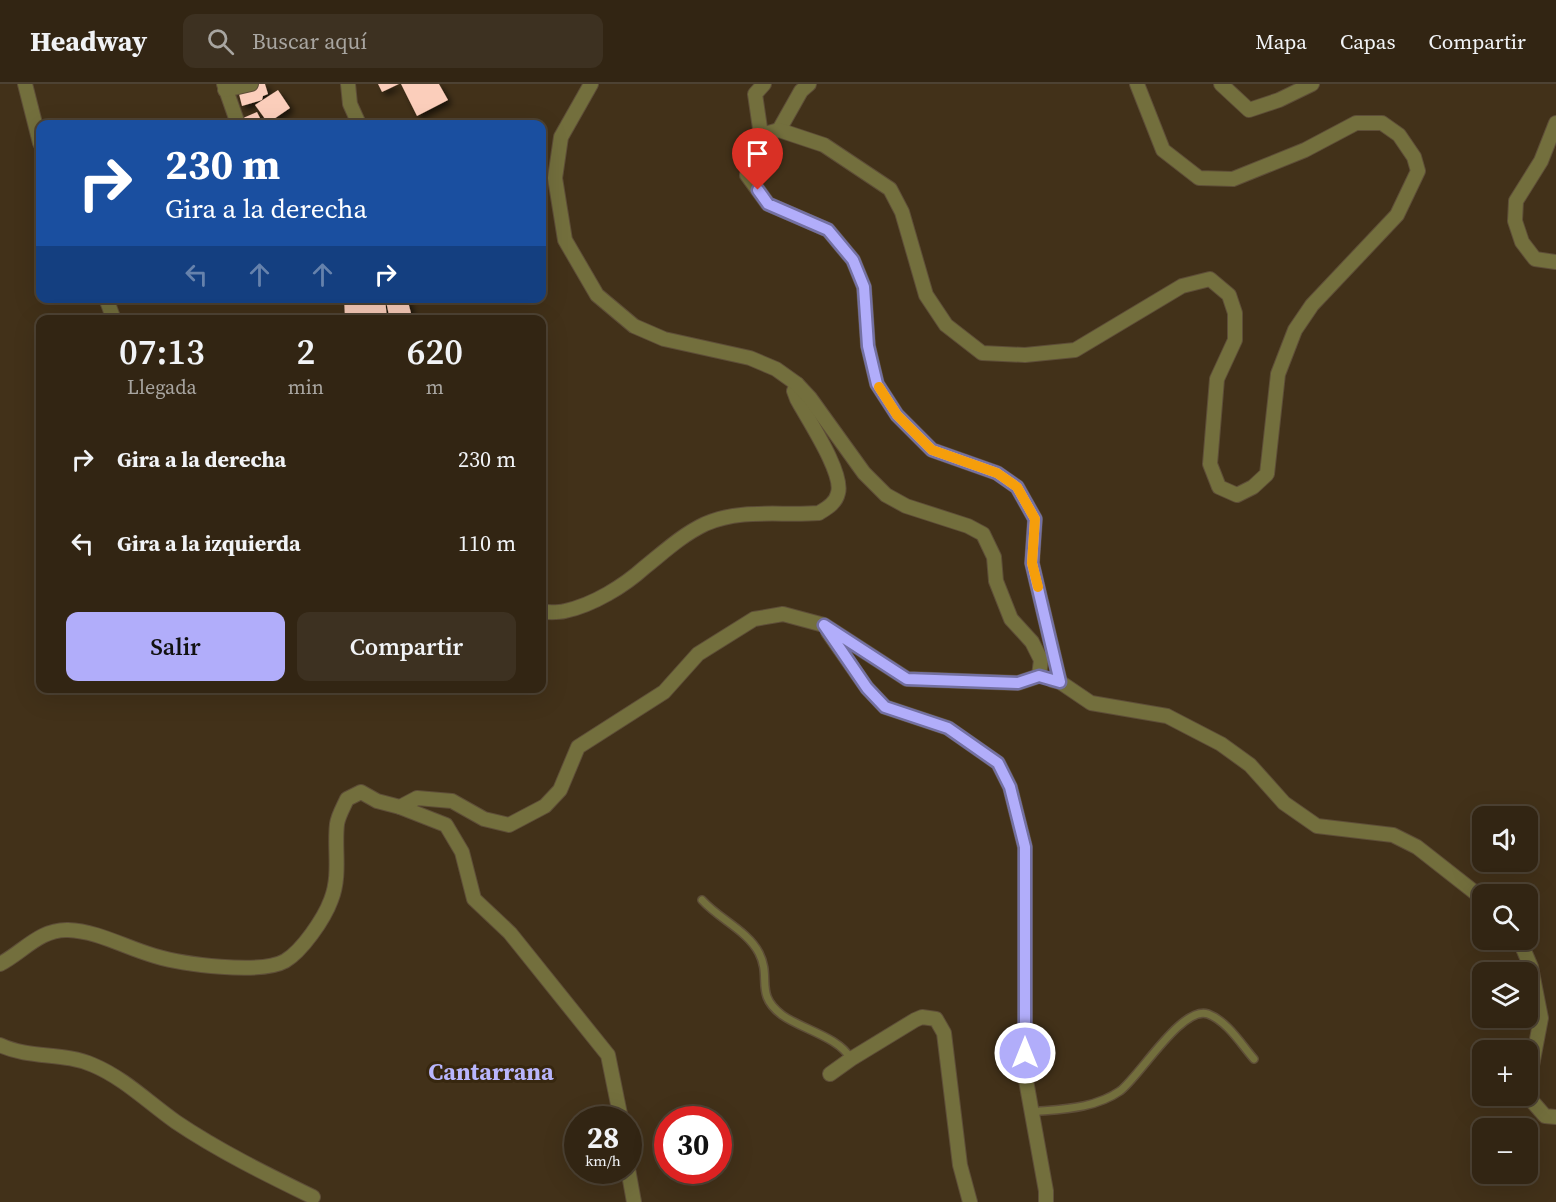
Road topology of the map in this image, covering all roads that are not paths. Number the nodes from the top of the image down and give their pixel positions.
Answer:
1 (25, 84) edge
2 (251, 84) edge
3 (348, 84) edge
4 (591, 84) edge
5 (764, 84) edge
6 (809, 84) edge
7 (1137, 84) edge
8 (1221, 84) edge
9 (1312, 84) edge
10 (225, 87) edge
11 (237, 120) edge
12 (356, 120) edge
13 (1556, 123) edge
14 (36, 127) edge
15 (778, 130) junction
16 (761, 135) junction
17 (1556, 262) edge
18 (797, 384) junction
19 (546, 612) edge
20 (824, 625) junction
21 (1039, 676) junction
22 (1060, 682) junction
23 (400, 807) junction
24 (1472, 890) edge
25 (702, 900) dead end
26 (1524, 950) edge
27 (0, 964) edge
28 (0, 1045) edge
29 (851, 1059) junction
30 (1254, 1059) dead end
31 (830, 1074) dead end
32 (618, 1106) edge
33 (1031, 1113) junction
34 (1556, 1117) edge
35 (631, 1184) edge
36 (313, 1197) dead end
37 (634, 1202) edge
38 (970, 1202) edge
39 (1046, 1202) edge

1 - 14 street
2 - 10 street
3 - 12 street
4 - 18 street
5 - 16 street
6 - 15 street
7 - 15 street
8 - 9 street
10 - 11 street
13 - 17 street
15 - 16 street
16 - 22 street
18 - 19 street
18 - 21 street
20 - 21 street
20 - 23 street
20 - 33 street
21 - 22 street
22 - 24 street
23 - 27 street
23 - 32 street
25 - 29 lane
26 - 34 street
28 - 36 street
29 - 31 street
29 - 38 street
30 - 33 lane
33 - 39 street
35 - 37 street

